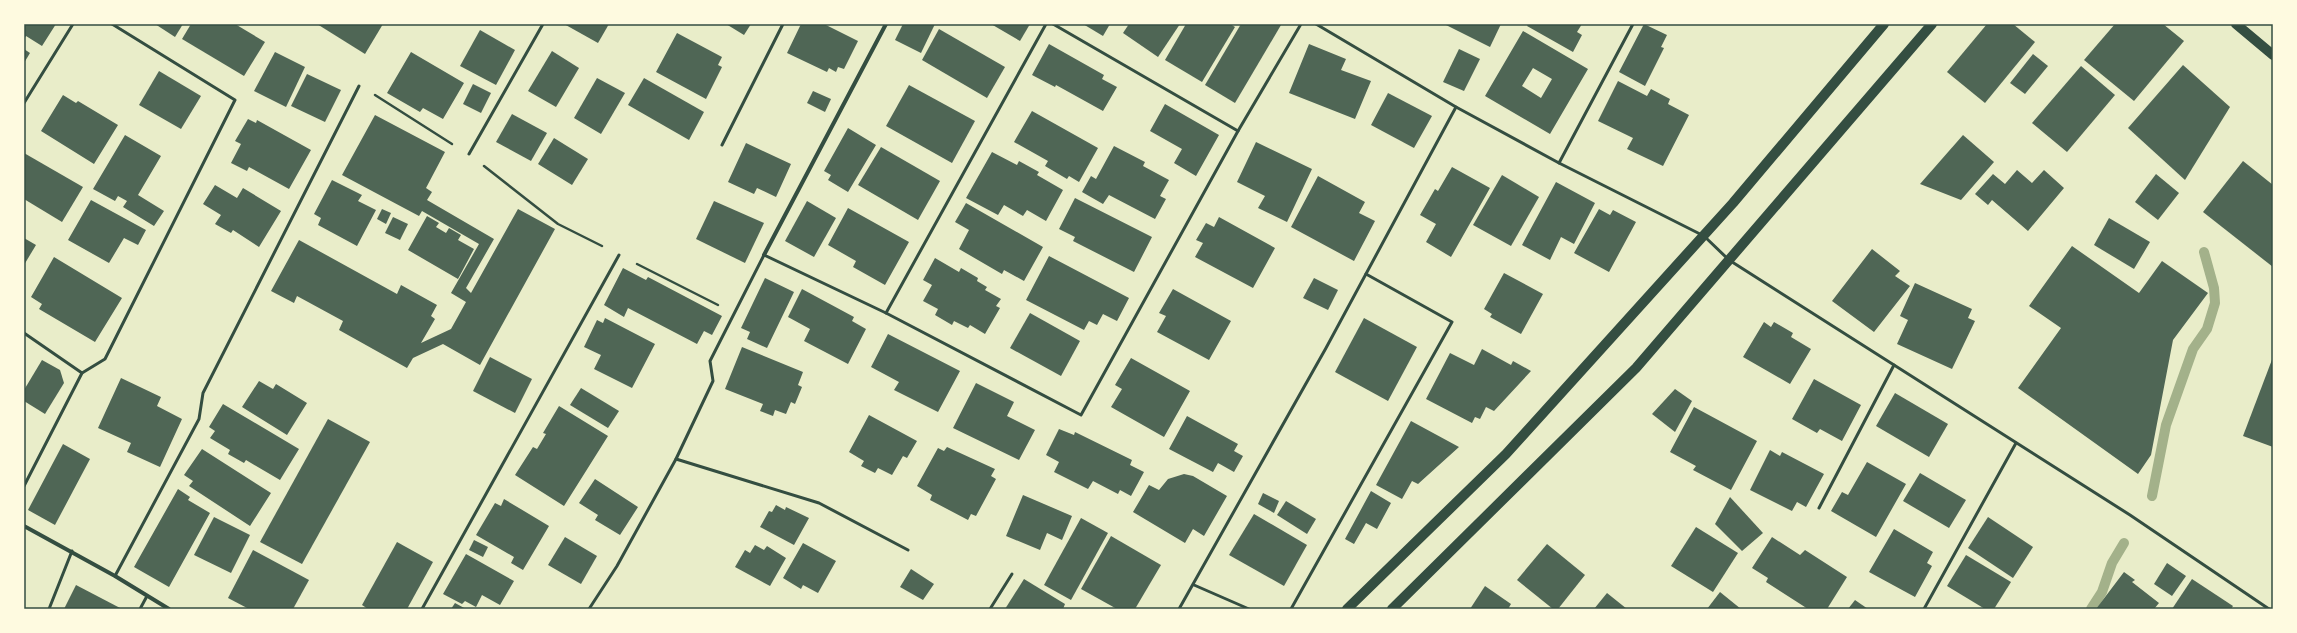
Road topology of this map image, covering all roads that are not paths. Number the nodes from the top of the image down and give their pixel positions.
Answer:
1 (74, 24) edge
2 (112, 24) edge
3 (543, 24) edge
4 (783, 24) edge
5 (886, 24) edge
6 (1046, 24) edge
7 (1053, 24) edge
8 (1301, 24) edge
9 (1316, 24) edge
10 (1633, 24) edge
11 (1884, 24) edge
12 (1932, 24) edge
13 (2236, 24) edge
14 (2273, 55) edge
15 (360, 86) road end
16 (24, 103) edge
17 (1456, 107) junction
18 (1238, 132) junction
19 (722, 145) dead end
20 (469, 154) road end
21 (1559, 163) junction
22 (1704, 236) junction
23 (619, 255) road end
24 (764, 255) junction
25 (1729, 260) junction
26 (1366, 274) junction
27 (886, 313) junction
28 (24, 333) edge
29 (1894, 365) junction
30 (82, 373) junction
31 (2016, 443) junction
32 (676, 459) junction
33 (24, 486) edge
34 (1819, 508) dead end
35 (24, 526) edge
36 (908, 550) dead end
37 (72, 551) junction
38 (1012, 574) dead end
39 (115, 576) junction
40 (1194, 585) junction
41 (147, 596) junction
42 (49, 609) edge
43 (140, 609) edge
44 (168, 609) edge
45 (422, 609) edge
46 (589, 609) edge
47 (990, 609) edge
48 (1179, 609) edge
49 (1249, 609) edge
50 (1291, 609) edge
51 (1347, 609) edge
52 (1392, 609) edge
53 (1924, 609) edge
54 (2269, 609) edge

1 - 16 lane
2 - 30 lane
3 - 20 lane
4 - 19 lane
5 - 24 street
6 - 27 lane
7 - 18 lane
8 - 18 lane
9 - 17 lane
10 - 21 lane
11 - 22 main road
12 - 25 main road
13 - 14 main road
15 - 39 lane
17 - 21 lane
17 - 26 lane
18 - 27 lane
21 - 22 lane
22 - 25 lane
22 - 51 main road
23 - 45 lane
24 - 27 lane
24 - 32 lane
25 - 29 lane
25 - 52 main road
26 - 40 lane
26 - 50 lane
28 - 30 lane
29 - 31 lane
29 - 34 lane
30 - 33 lane
31 - 53 lane
31 - 54 lane
32 - 36 lane
32 - 46 lane
35 - 37 street
37 - 39 street
37 - 42 lane
38 - 47 lane
39 - 41 street
40 - 48 lane
40 - 49 lane
41 - 43 lane
41 - 44 street

